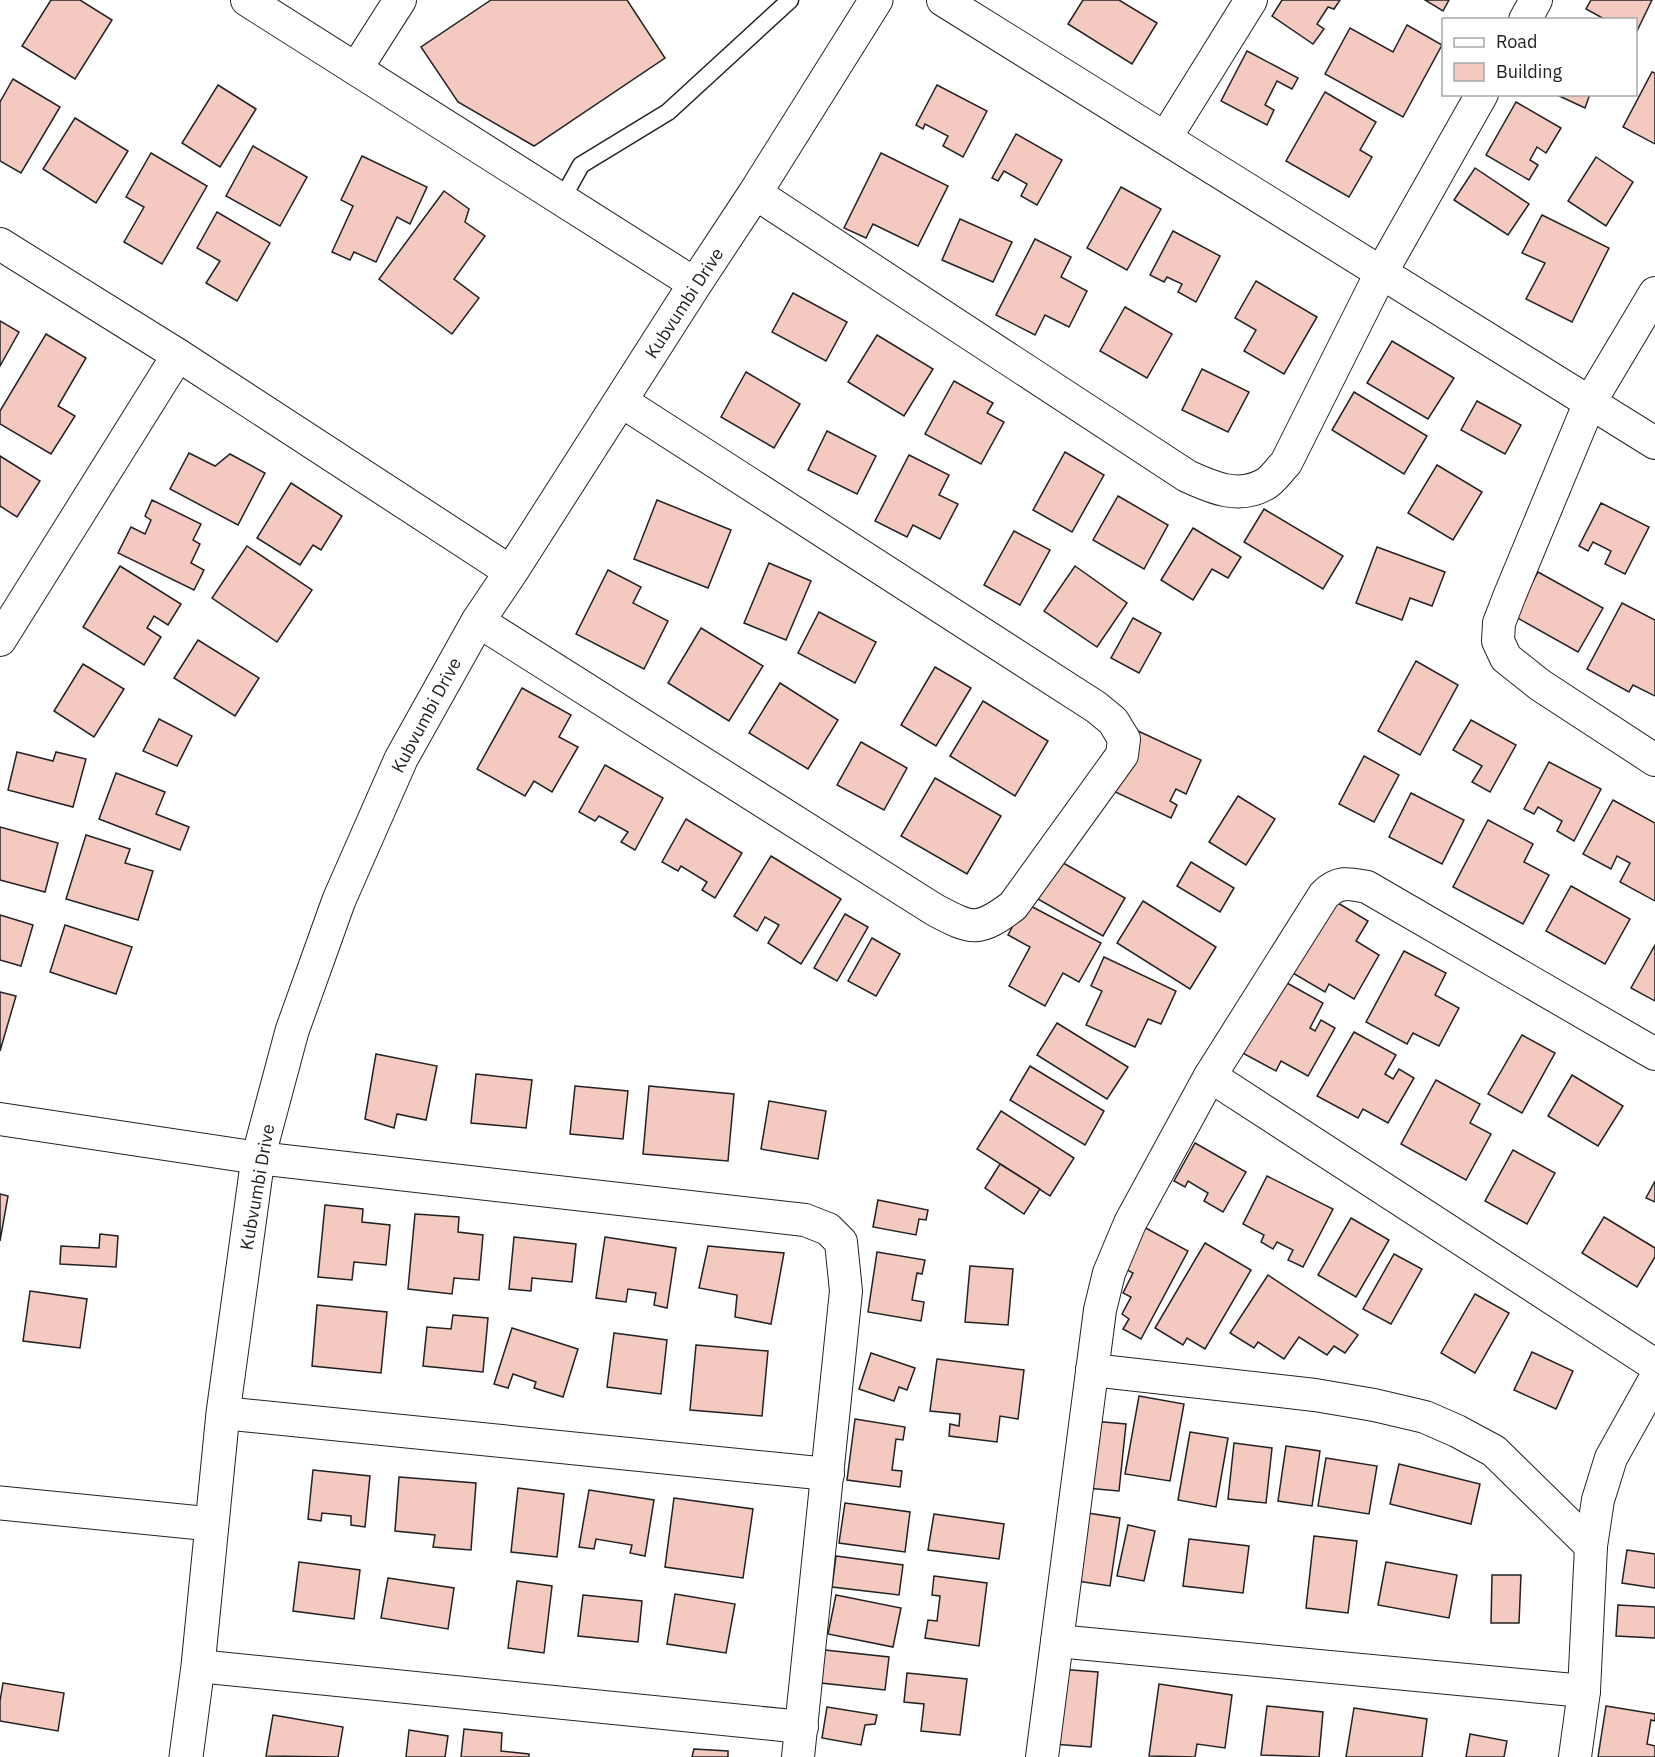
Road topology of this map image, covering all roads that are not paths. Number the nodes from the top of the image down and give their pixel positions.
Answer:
1 (247, 0) edge
2 (400, 0) edge
3 (790, 0) edge
4 (876, 0) edge
5 (943, 0) edge
6 (1251, 0) edge
7 (1536, 0) edge
8 (1526, 18) edge
9 (356, 69) junction
10 (1481, 96) edge
11 (1166, 137) junction
12 (755, 194) junction
13 (561, 199) junction
14 (0, 244) edge
15 (1381, 273) junction
16 (695, 284) junction
17 (1655, 293) edge
18 (178, 354) junction
19 (621, 401) junction
20 (1590, 402) junction
21 (1655, 443) edge
22 (511, 572) junction
23 (478, 621) junction
24 (1, 637) edge
25 (1655, 760) edge
26 (1655, 1054) edge
27 (1210, 1076) junction
28 (0, 1119) edge
29 (258, 1158) junction
30 (1655, 1365) edge
31 (1092, 1370) junction
32 (1655, 1379) edge
33 (223, 1413) junction
34 (828, 1474) junction
35 (0, 1503) edge
36 (211, 1524) junction
37 (1591, 1546) junction
38 (1057, 1641) junction
39 (198, 1666) junction
40 (1584, 1691) junction
41 (800, 1742) edge
42 (186, 1757) edge
43 (1042, 1757) edge
44 (1575, 1757) edge

1 - 9 street
2 - 9 street
3 - 13 lane
4 - 12 street, Kubvumbi Drive
5 - 11 street
6 - 11 street
7 - 8 street
9 - 13 street
10 - 15 street
11 - 15 street
12 - 15 street
12 - 16 street, Kubvumbi Drive
13 - 16 street
14 - 18 street
15 - 20 street
16 - 19 street, Kubvumbi Drive
17 - 20 street
18 - 22 street
18 - 24 street
19 - 22 street, Kubvumbi Drive
19 - 23 street
20 - 21 street
20 - 25 street
22 - 23 street, Kubvumbi Drive
23 - 29 street, Kubvumbi Drive
26 - 27 street
27 - 30 street
27 - 31 street
28 - 29 street
29 - 33 street, Kubvumbi Drive
29 - 34 street
31 - 37 street
31 - 38 street
32 - 37 street
33 - 34 street
33 - 36 street, Kubvumbi Drive
34 - 41 street
35 - 36 street
36 - 39 street, Kubvumbi Drive
37 - 40 street
38 - 40 street
38 - 43 street
39 - 41 street
39 - 42 street, Kubvumbi Drive
40 - 44 street

